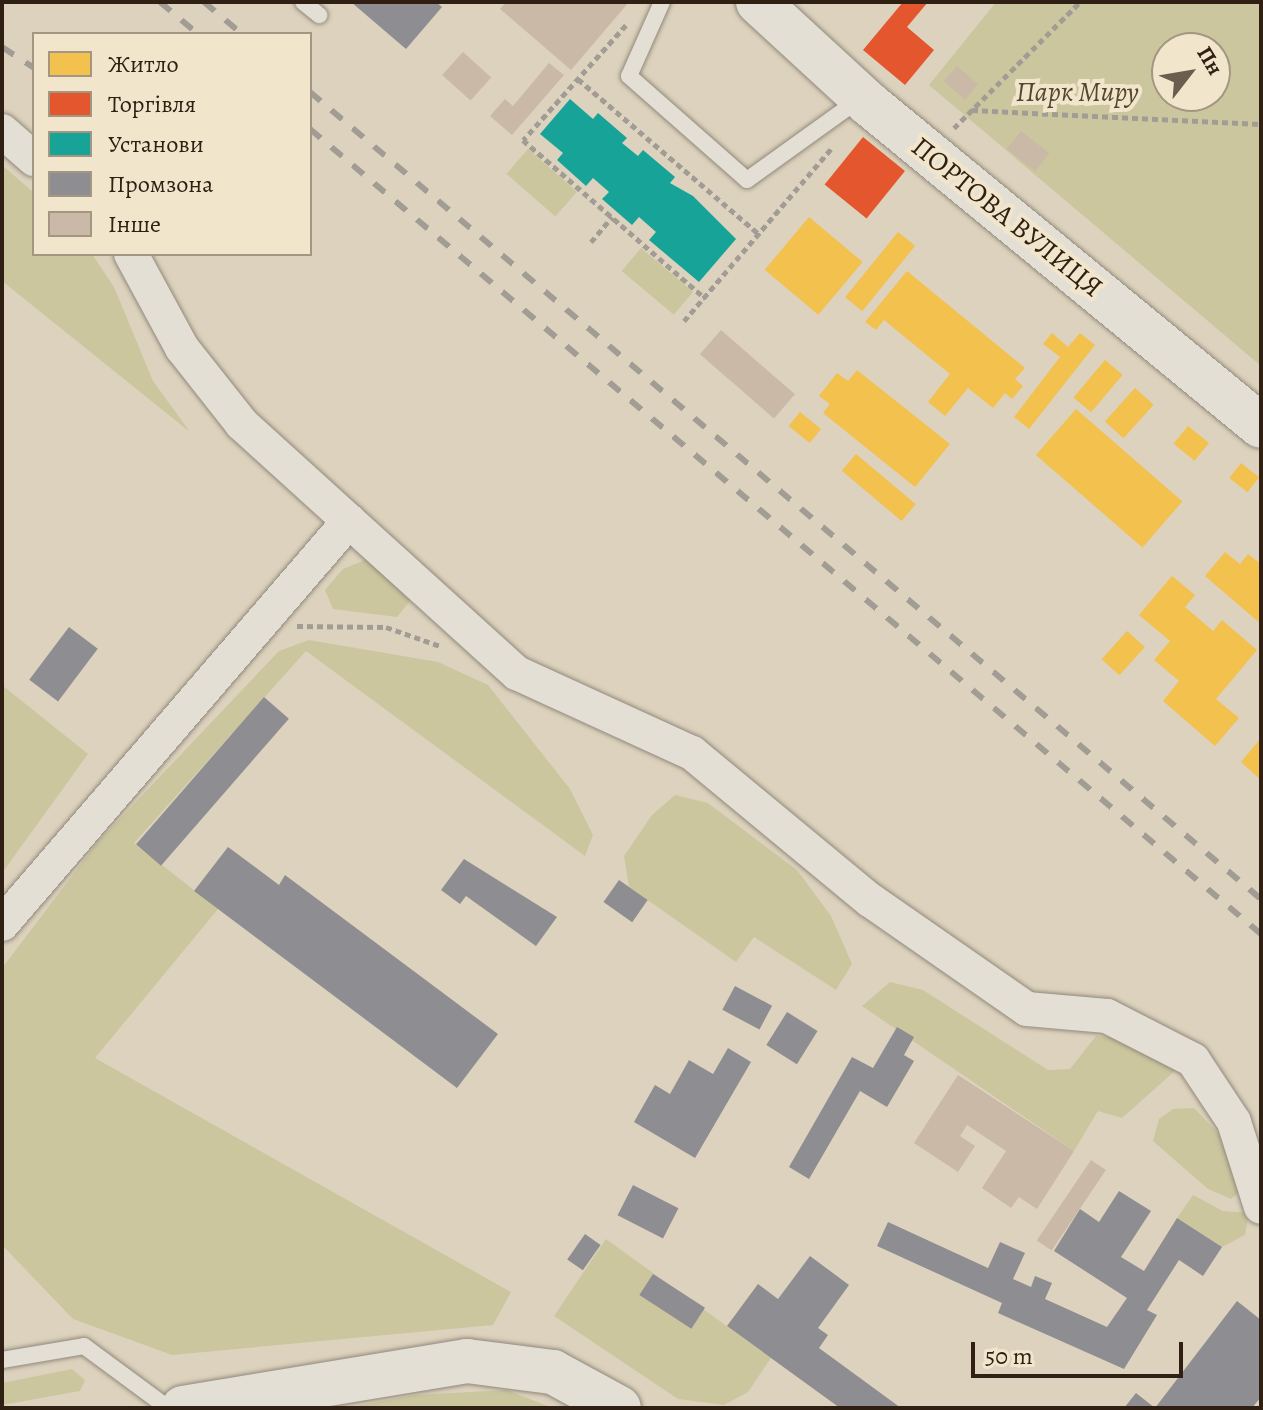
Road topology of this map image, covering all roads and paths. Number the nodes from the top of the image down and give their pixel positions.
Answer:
1 (303, 2) edge
2 (662, 2) edge
3 (758, 2) edge
4 (1080, 2) edge
5 (636, 13) dead end
6 (319, 15) dead end
7 (578, 79) junction
8 (862, 97) junction
9 (972, 110) junction
10 (1261, 124) edge
11 (2, 131) edge
12 (947, 135) dead end
13 (835, 145) dead end
14 (32, 157) edge
15 (612, 217) junction
16 (759, 234) junction
17 (591, 242) dead end
18 (132, 256) edge
19 (705, 298) junction
20 (684, 321) dead end
21 (1261, 426) edge
22 (349, 521) junction
23 (260, 625) junction
24 (444, 647) dead end
25 (2, 924) edge
26 (1261, 1207) edge
27 (2, 1360) edge
28 (168, 1408) edge
29 (183, 1408) edge
30 (619, 1408) edge

1 - 6 lane
2 - 8 lane
3 - 8 main road, ПОРТОВА ВУЛИЦЯ
4 - 9 path
5 - 7 path
7 - 15 path
7 - 16 path
8 - 21 main road, ПОРТОВА ВУЛИЦЯ
9 - 10 path
9 - 12 path
11 - 14 street
13 - 16 path
15 - 17 path
15 - 19 path
16 - 19 path
18 - 22 street
19 - 20 path
22 - 23 street
22 - 26 street
23 - 24 path
23 - 25 street
27 - 28 lane
29 - 30 main road

